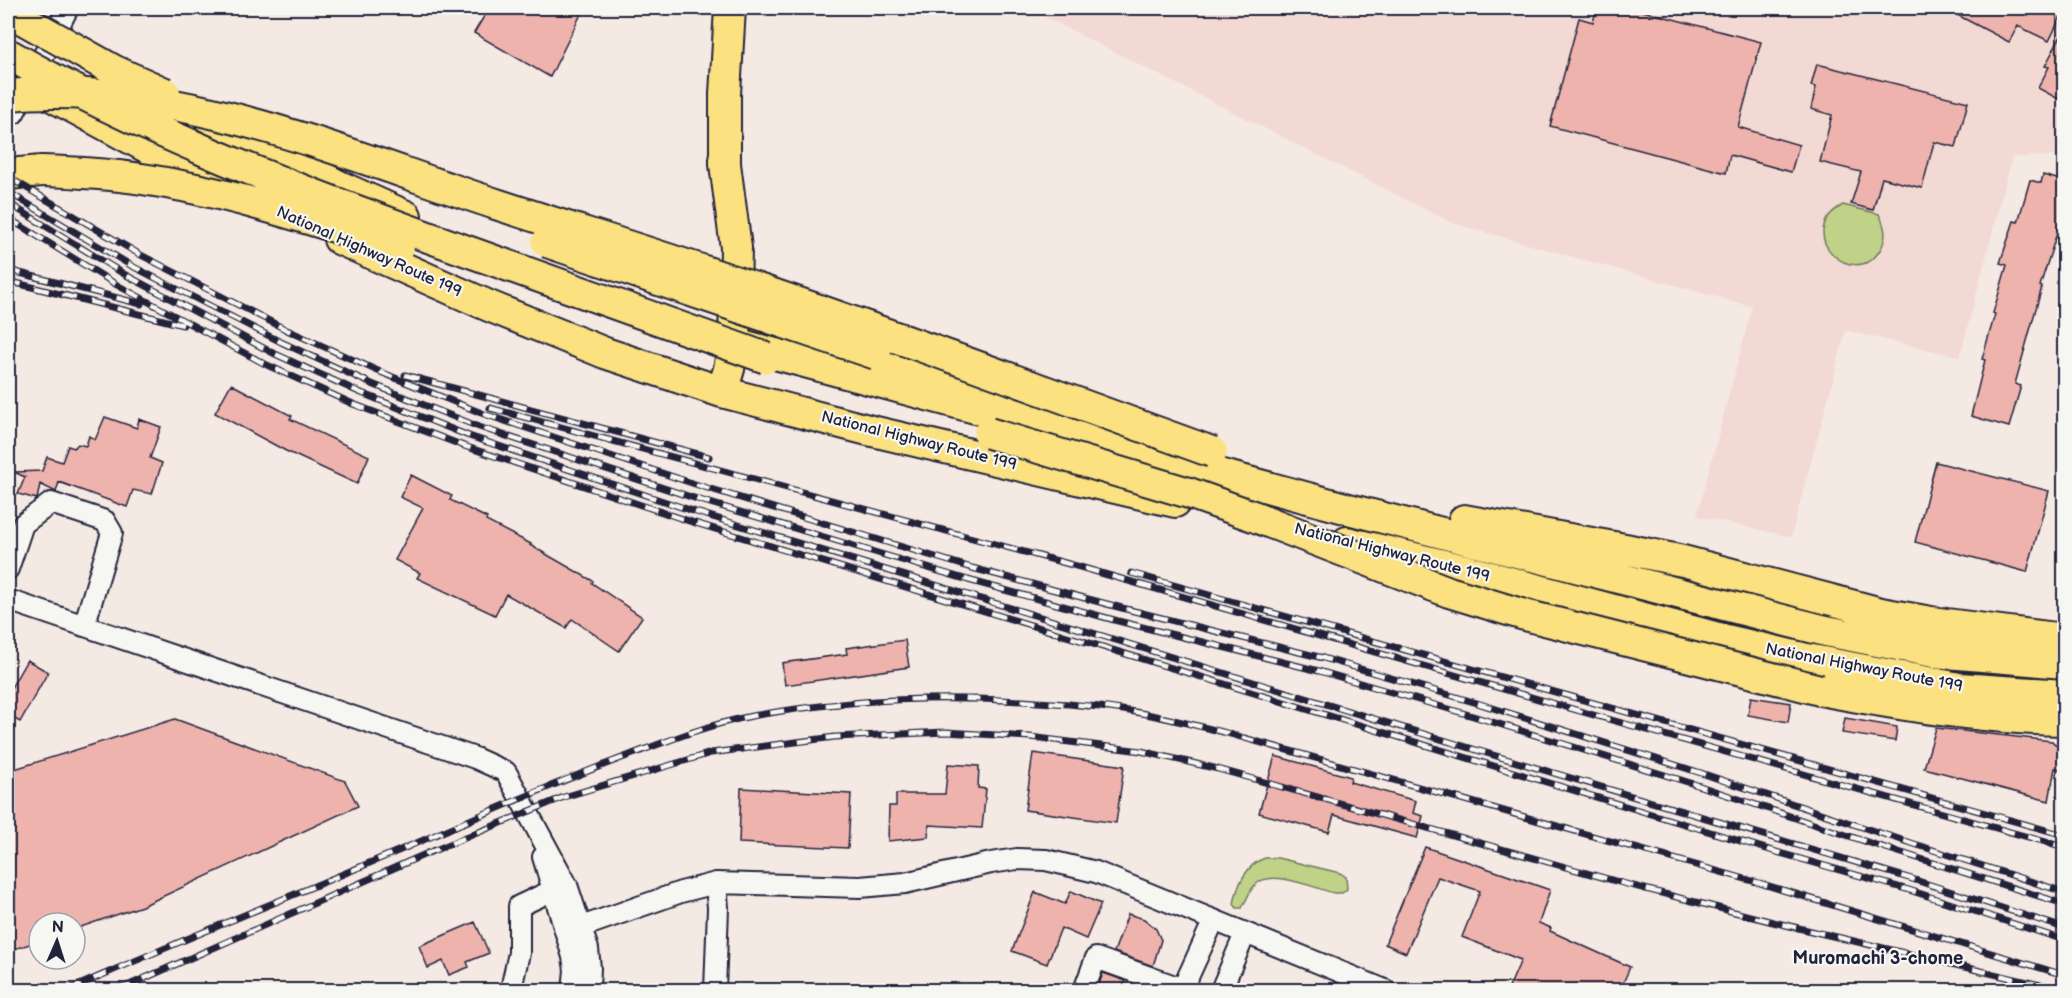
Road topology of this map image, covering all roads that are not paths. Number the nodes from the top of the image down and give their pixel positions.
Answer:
1 (24, 8) edge
2 (730, 8) edge
3 (8, 11) edge
4 (63, 19) edge
5 (8, 54) edge
6 (15, 91) edge
7 (8, 174) edge
8 (734, 342) junction
9 (766, 358) junction
10 (722, 392) junction
11 (1212, 452) junction
12 (8, 569) edge
13 (8, 600) edge
14 (84, 626) junction
15 (2064, 639) edge
16 (2064, 663) edge
17 (2064, 695) edge
18 (2064, 720) edge
19 (716, 883) junction
20 (559, 887) junction
21 (1214, 920) junction
22 (574, 930) junction
23 (1245, 934) junction
24 (511, 989) edge
25 (573, 990) edge
26 (589, 990) edge
27 (715, 990) edge
28 (1084, 990) edge
29 (1183, 990) edge
30 (1221, 990) edge
31 (1385, 990) edge

1 - 4 highway, National Highway Route 199
2 - 8 highway
3 - 11 highway, bridge
4 - 6 street
4 - 8 highway, National Highway Route 199
5 - 9 highway, bridge
6 - 10 highway, National Highway Route 199
6 - 11 highway, bridge
7 - 9 highway, bridge
8 - 10 highway
8 - 16 highway, National Highway Route 199
9 - 18 highway, bridge
10 - 17 highway, National Highway Route 199
11 - 15 highway
12 - 14 street
13 - 14 street
14 - 20 street
19 - 21 street
19 - 22 street
19 - 27 street
20 - 22 street
20 - 24 street
21 - 23 street
21 - 29 street
22 - 25 street
22 - 26 street
23 - 30 street
23 - 31 street
28 - 29 street

